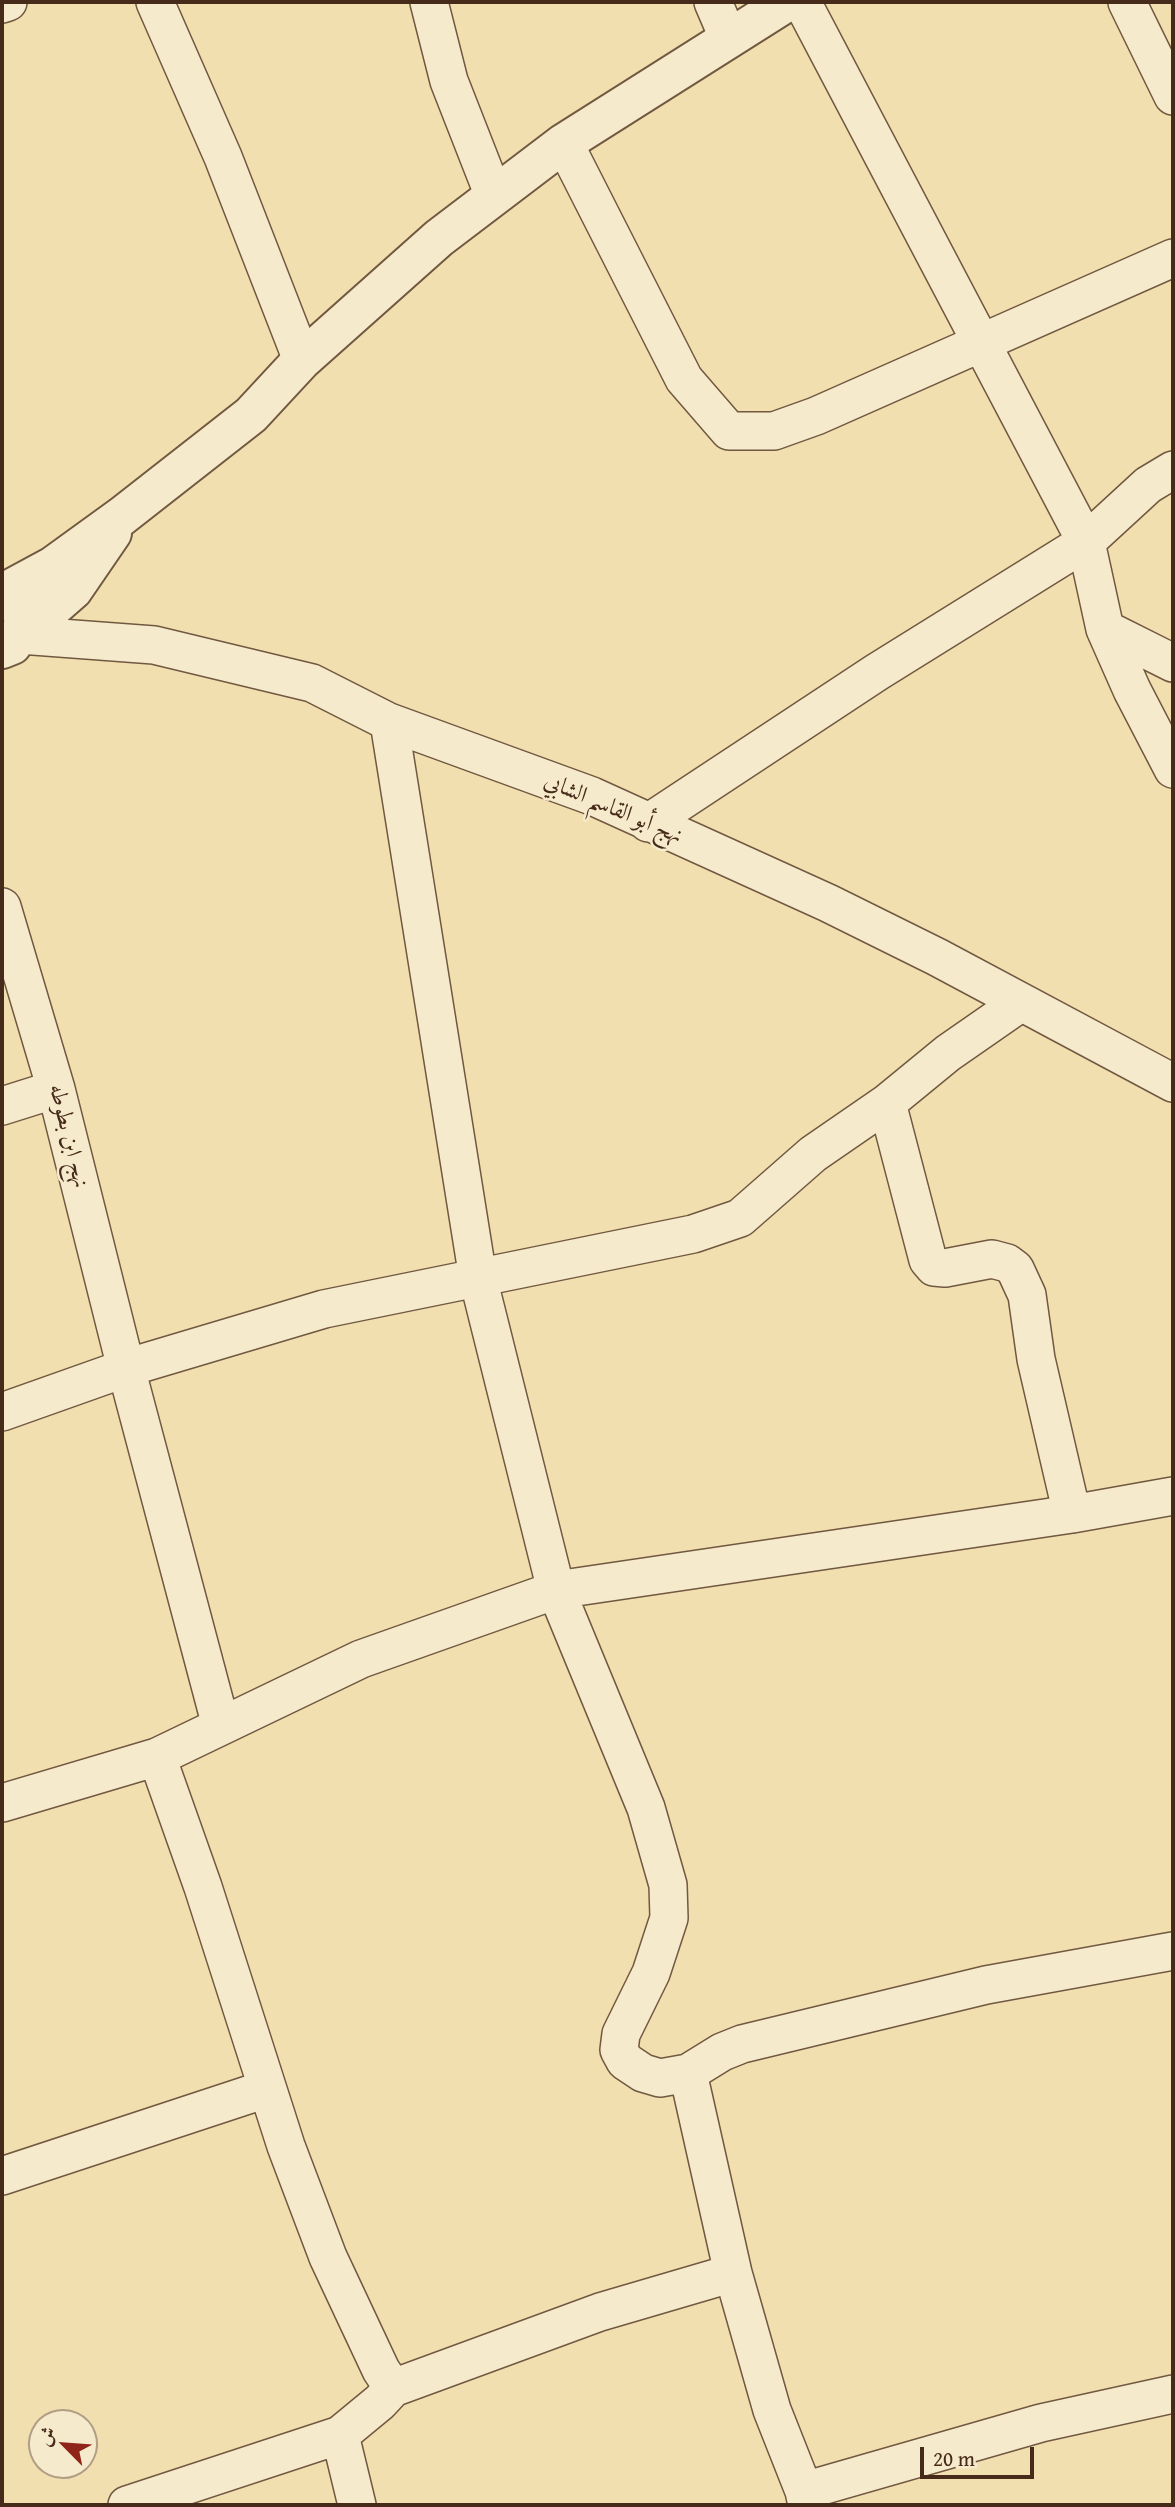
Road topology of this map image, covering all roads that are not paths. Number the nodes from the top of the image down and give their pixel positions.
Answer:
1 (8, 2) edge
2 (155, 2) edge
3 (429, 2) edge
4 (713, 2) edge
5 (787, 2) edge
6 (802, 2) edge
7 (1127, 2) edge
8 (2, 4) edge
9 (728, 37) junction
10 (1173, 96) edge
11 (564, 143) junction
12 (494, 196) junction
13 (1173, 258) edge
14 (981, 344) junction
15 (302, 360) junction
16 (1173, 470) edge
17 (122, 516) junction
18 (1086, 542) junction
19 (2, 592) edge
20 (1105, 629) junction
21 (15, 637) edge
22 (1173, 663) edge
23 (389, 722) junction
24 (1173, 769) edge
25 (648, 823) junction
26 (2, 907) edge
27 (1020, 1003) junction
28 (1173, 1083) edge
29 (56, 1089) junction
30 (887, 1103) junction
31 (2, 1106) edge
32 (478, 1278) junction
33 (126, 1368) junction
34 (2, 1412) edge
35 (1173, 1496) edge
36 (1072, 1514) junction
37 (556, 1590) junction
38 (221, 1726) junction
39 (157, 1757) junction
40 (2, 1803) edge
41 (1173, 1951) edge
42 (688, 2073) junction
43 (266, 2089) junction
44 (2, 2176) edge
45 (733, 2273) junction
46 (393, 2388) junction
47 (1173, 2394) edge
48 (340, 2435) junction
49 (806, 2498) edge
50 (127, 2505) edge
51 (357, 2505) edge

1 - 8 street
2 - 15 street
3 - 12 street
4 - 9 street
5 - 9 street
6 - 14 street
7 - 10 street
9 - 11 street
11 - 12 street
11 - 14 street
12 - 15 street
13 - 14 street
14 - 18 street
15 - 17 street
16 - 18 street
17 - 19 street
17 - 21 street
18 - 20 street
18 - 25 street
19 - 21 street
20 - 22 street
20 - 24 street
21 - 23 street, نهج أبو القاسم الشابي
23 - 25 street, نهج أبو القاسم الشابي
23 - 32 street
25 - 27 street, نهج أبو القاسم الشابي
26 - 29 street, نهج ابن بطوطه
27 - 28 street, نهج أبو القاسم الشابي
27 - 30 street
29 - 31 street
29 - 33 street, نهج ابن بطوطه
30 - 32 street
30 - 36 street
32 - 33 street
32 - 37 street
33 - 34 street
33 - 38 street, نهج ابن بطوطه
35 - 36 street
36 - 37 street
37 - 38 street
37 - 42 street
38 - 39 street
39 - 40 street
39 - 43 street
41 - 42 street
42 - 45 street
43 - 44 street
43 - 46 street
45 - 46 street
45 - 49 street
46 - 48 street
47 - 49 street
48 - 50 street
48 - 51 street

